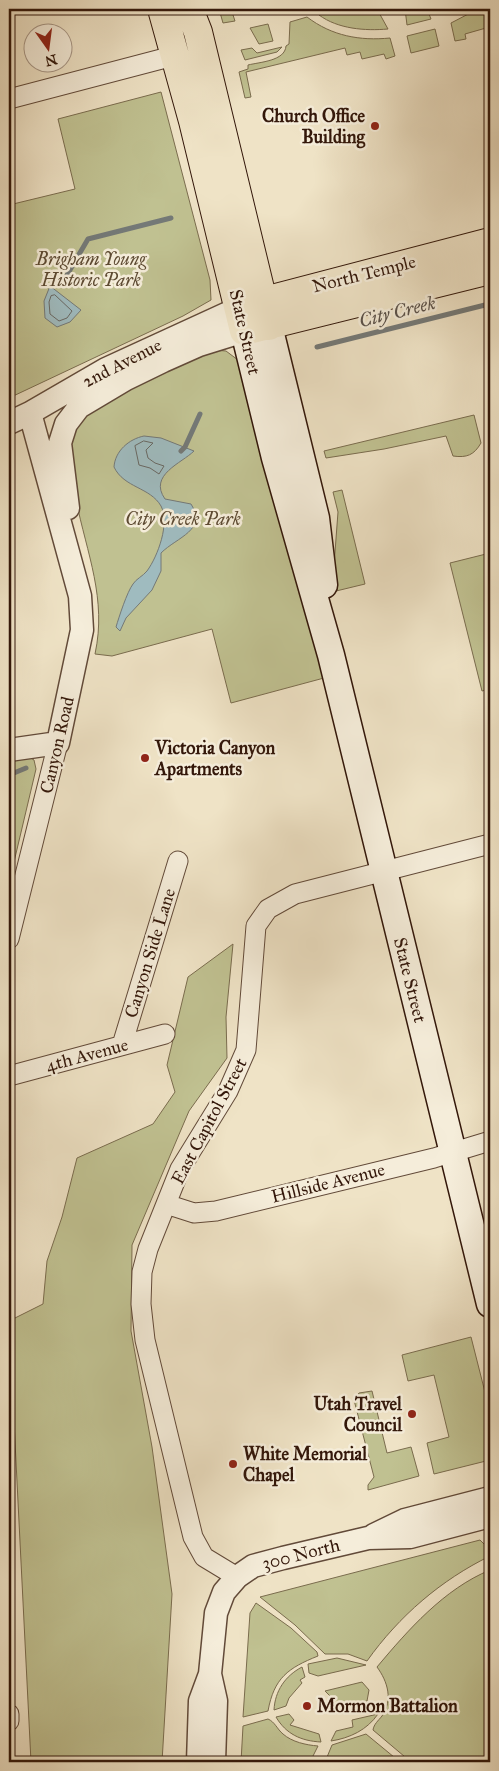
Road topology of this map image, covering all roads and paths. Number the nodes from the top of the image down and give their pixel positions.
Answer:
1 (162, 9) edge
2 (190, 9) edge
3 (173, 56) junction
4 (9, 99) edge
5 (490, 242) edge
6 (490, 270) edge
7 (253, 316) junction
8 (30, 413) junction
9 (9, 423) edge
10 (66, 424) joint
11 (68, 549) junction
12 (58, 743) junction
13 (9, 750) edge
14 (490, 844) edge
15 (178, 861) dead end
16 (384, 870) junction
17 (9, 940) edge
18 (165, 1034) dead end
19 (122, 1045) junction
20 (9, 1076) edge
21 (490, 1142) edge
22 (452, 1152) junction
23 (166, 1204) junction
24 (490, 1304) edge
25 (490, 1498) edge
26 (490, 1516) edge
27 (368, 1538) junction
28 (236, 1577) junction
29 (210, 1674) junction
30 (9, 1714) edge
31 (9, 1720) edge
32 (198, 1762) edge
33 (214, 1762) edge

1 - 3 main road, State Street
2 - 7 main road, State Street
3 - 4 street
3 - 7 main road, State Street
5 - 7 main road, North Temple
6 - 7 main road, North Temple
7 - 8 street, 2nd Avenue
7 - 10 street, 2nd Avenue
7 - 16 main road, State Street
8 - 9 street, 2nd Avenue
8 - 11 street, Canyon Road
10 - 11 street, Canyon Road
11 - 12 street, Canyon Road
12 - 13 street
12 - 17 street, Canyon Road
14 - 16 street, East Capitol Street
15 - 19 street, Canyon Side Lane
16 - 22 main road, State Street
16 - 23 street, East Capitol Street
18 - 19 street, 4th Avenue
19 - 20 street, 4th Avenue
21 - 22 street, Hillside Avenue
22 - 23 street, Hillside Avenue
22 - 24 main road, State Street
23 - 28 street, East Capitol Street
25 - 27 street, 300 North
26 - 27 street, 300 North
27 - 28 street, 300 North
28 - 29 street
29 - 32 street
29 - 33 street
30 - 31 street

